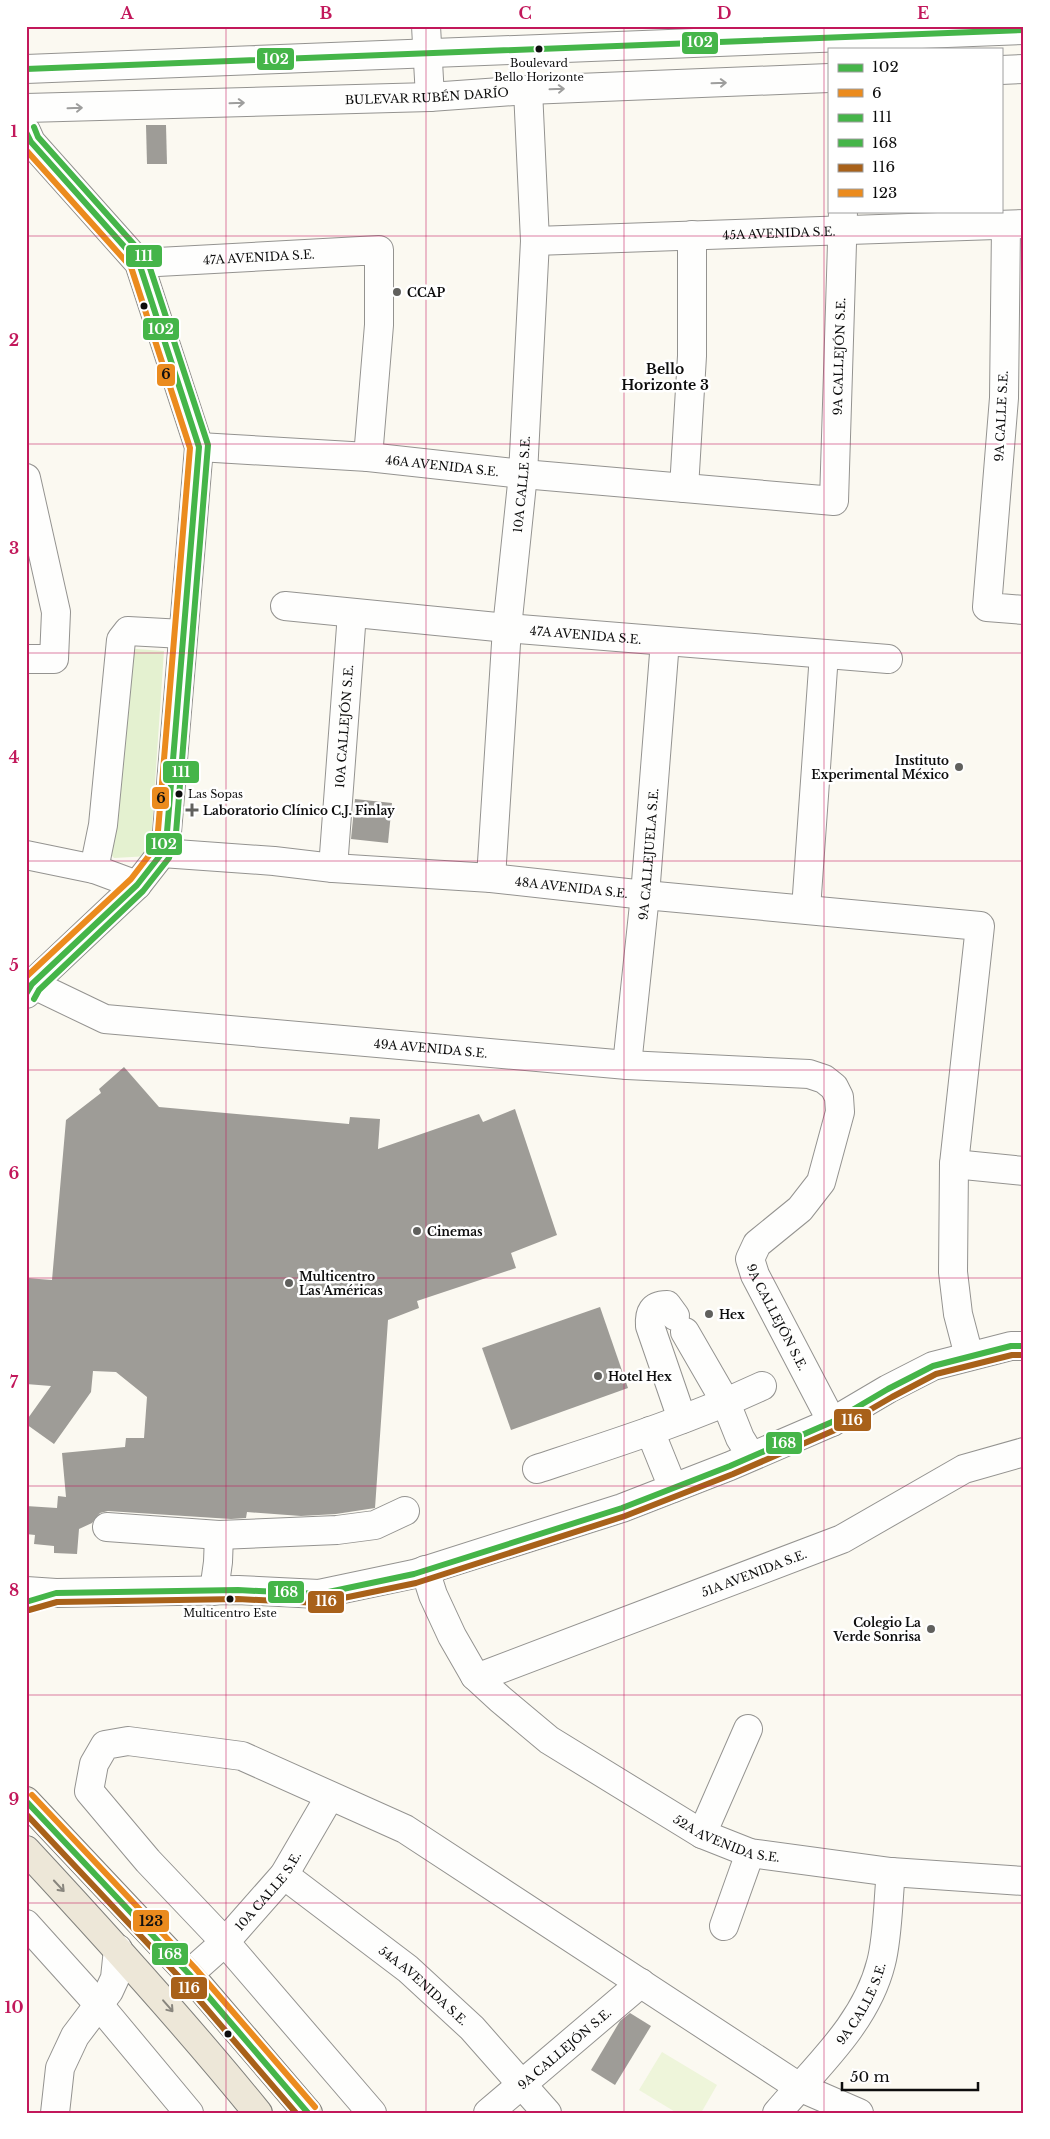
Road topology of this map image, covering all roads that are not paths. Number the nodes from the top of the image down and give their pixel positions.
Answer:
1 (426, 26) edge
2 (1024, 30) edge
3 (986, 36) edge
4 (428, 53) junction
5 (26, 69) edge
6 (1024, 69) edge
7 (1002, 70) edge
8 (828, 78) edge
9 (528, 90) junction
10 (430, 97) junction
11 (26, 108) edge
12 (26, 131) edge
13 (843, 221) edge
14 (1015, 225) edge
15 (692, 236) junction
16 (535, 241) junction
17 (139, 263) junction
18 (199, 447) junction
19 (368, 457) junction
20 (524, 474) junction
21 (26, 478) edge
22 (684, 488) junction
23 (834, 501) joint
24 (285, 606) dead end
25 (1024, 610) edge
26 (352, 613) junction
27 (507, 628) junction
28 (183, 634) junction
29 (665, 641) junction
30 (824, 654) junction
31 (888, 659) dead end
32 (26, 660) edge
33 (162, 853) junction
34 (26, 855) edge
35 (333, 868) junction
36 (94, 869) junction
37 (491, 878) junction
38 (137, 885) junction
39 (645, 895) junction
40 (806, 909) junction
41 (29, 989) edge
42 (627, 1065) junction
43 (834, 1087) joint
44 (954, 1164) junction
45 (1024, 1171) edge
46 (1024, 1346) edge
47 (969, 1356) junction
48 (762, 1386) dead end
49 (726, 1403) junction
50 (682, 1419) junction
51 (832, 1422) junction
52 (650, 1431) junction
53 (1022, 1452) edge
54 (751, 1456) junction
55 (537, 1469) dead end
56 (673, 1488) junction
57 (405, 1511) dead end
58 (107, 1527) dead end
59 (219, 1535) junction
60 (425, 1570) junction
61 (26, 1583) edge
62 (214, 1591) junction
63 (26, 1592) edge
64 (56, 1593) junction
65 (26, 1602) edge
66 (476, 1676) junction
67 (748, 1729) dead end
68 (330, 1796) junction
69 (26, 1801) edge
70 (702, 1834) junction
71 (26, 1850) edge
72 (750, 1853) junction
73 (891, 1872) junction
74 (284, 1875) junction
75 (1024, 1881) edge
76 (26, 1924) edge
77 (724, 1926) dead end
78 (225, 1942) junction
79 (118, 1949) junction
80 (189, 1974) junction
81 (641, 1983) junction
82 (99, 2005) junction
83 (521, 2084) junction
84 (799, 2088) junction
85 (168, 2102) edge
86 (55, 2113) edge
87 (189, 2113) edge
88 (258, 2113) edge
89 (308, 2113) edge
90 (372, 2113) edge
91 (488, 2113) edge
92 (547, 2113) edge
93 (777, 2113) edge
94 (859, 2113) edge

1 - 4 street
2 - 3 street
3 - 4 street
4 - 5 street
4 - 10 street
6 - 7 street
9 -> 8 street, BULEVAR RUBÉN DARÍO
9 - 10 street, BULEVAR RUBÉN DARÍO
9 - 16 street, 10A CALLE S.E.
11 -> 10 street, BULEVAR RUBÉN DARÍO
12 - 17 street
13 - 14 street, 45A AVENIDA S.E.
13 - 15 street, 45A AVENIDA S.E.
13 - 23 street, 9A CALLEJÓN S.E.
14 - 25 street, 9A CALLE S.E.
15 - 16 street, 45A AVENIDA S.E.
15 - 22 street
16 - 20 street, 10A CALLE S.E.
17 - 18 street
17 - 19 street, 47A AVENIDA S.E.
18 - 19 street, 46A AVENIDA S.E.
18 - 28 street
19 - 20 street, 46A AVENIDA S.E.
20 - 22 street, 46A AVENIDA S.E.
20 - 27 street, 10A CALLE S.E.
21 - 32 street
22 - 23 street, 46A AVENIDA S.E.
24 - 26 street, 47A AVENIDA S.E.
26 - 27 street, 47A AVENIDA S.E.
26 - 35 street, 10A CALLEJÓN S.E.
27 - 29 street, 47A AVENIDA S.E.
27 - 37 street, 10A CALLE S.E.
28 - 33 street
28 - 36 street
29 - 30 street, 47A AVENIDA S.E.
29 - 39 street, 9A CALLEJUELA S.E.
30 - 31 street, 47A AVENIDA S.E.
30 - 40 street
33 - 35 street, 48A AVENIDA S.E.
33 - 38 street
34 - 36 street
35 - 37 street, 48A AVENIDA S.E.
36 - 38 street
37 - 39 street, 48A AVENIDA S.E.
38 - 41 street
39 - 40 street, 48A AVENIDA S.E.
39 - 42 street, 9A CALLEJUELA S.E.
40 - 44 street, 48A AVENIDA S.E.
41 - 42 street, 49A AVENIDA S.E.
42 - 43 street, 49A AVENIDA S.E.
43 - 51 street, 9A CALLEJÓN S.E.
44 - 45 street
44 - 47 street
46 - 47 street
47 - 51 street
48 - 49 street
49 - 50 street
49 - 50 street
49 - 54 street
50 - 52 street
51 - 54 street
52 - 55 street
52 - 56 street
53 - 66 street, 51A AVENIDA S.E.
54 - 56 street
56 - 60 street
57 - 59 street
58 - 59 street
59 - 62 street
60 - 62 street
60 - 66 street
61 - 64 street
62 - 64 street
63 - 64 street
64 - 65 street
66 - 70 street, 52A AVENIDA S.E.
67 - 70 street
68 - 74 street, 10A CALLE S.E.
68 - 78 street
68 - 81 street
69 - 80 main road
70 - 72 street, 52A AVENIDA S.E.
71 -> 79 main road
72 - 73 street, 52A AVENIDA S.E.
72 - 77 street
73 - 75 street, 52A AVENIDA S.E.
73 - 84 street, 9A CALLE S.E.
74 - 78 street, 10A CALLE S.E.
74 - 83 street, 54A AVENIDA S.E.
76 - 82 street
78 - 80 street, 10A CALLE S.E.
78 - 90 street
79 - 82 street
79 -> 88 main road
80 - 89 main road
81 - 83 street, 9A CALLEJÓN S.E.
81 - 84 street
82 - 85 street
82 - 86 street
83 - 91 street, 9A CALLEJÓN S.E.
83 - 92 street, 54A AVENIDA S.E.
84 - 93 street, 9A CALLE S.E.
84 - 94 street
85 - 87 street

